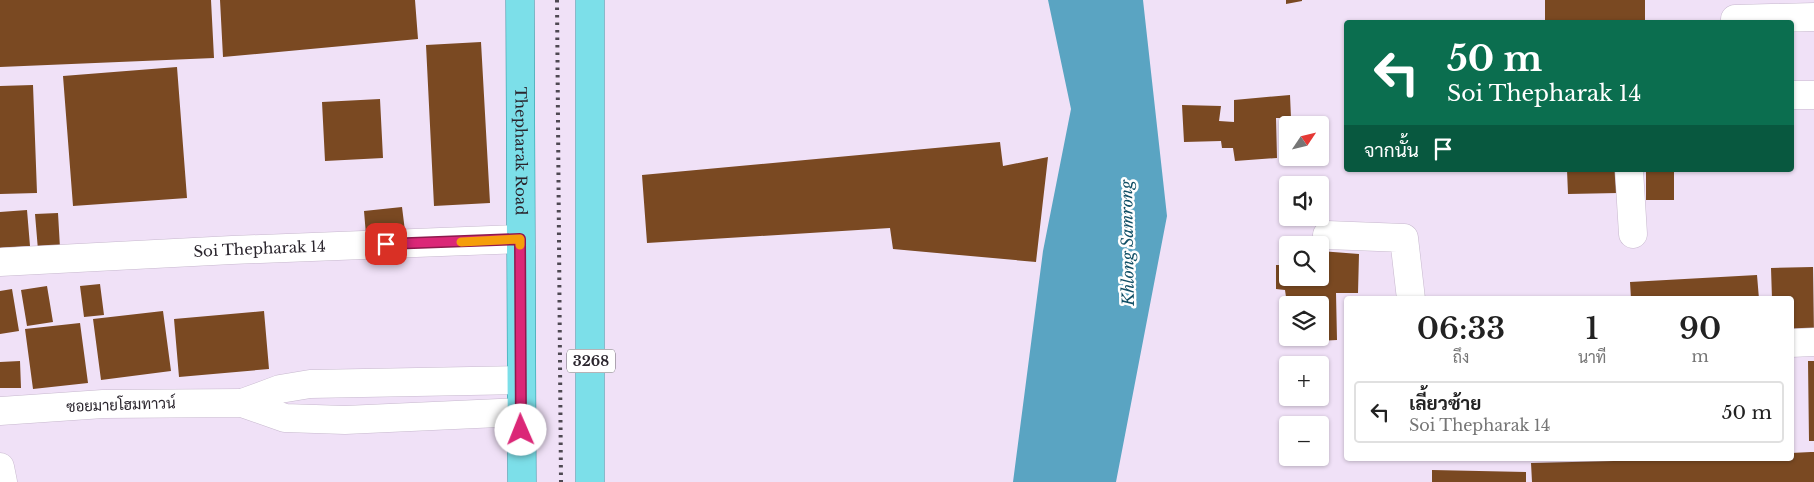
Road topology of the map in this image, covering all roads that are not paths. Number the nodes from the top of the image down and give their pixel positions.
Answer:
1 (520, 0) edge
2 (590, 0) edge
3 (1814, 17) edge
4 (1735, 19) dead end
5 (1794, 95) edge
6 (1814, 95) edge
7 (1630, 172) edge
8 (1633, 234) dead end
9 (1327, 235) dead end
10 (520, 239) junction
11 (0, 262) edge
12 (1411, 296) edge
13 (1814, 342) edge
14 (1794, 343) edge
15 (521, 380) junction
16 (242, 403) junction
17 (0, 411) edge
18 (521, 412) junction
19 (0, 467) edge
20 (3, 482) edge
21 (522, 482) edge
22 (590, 482) edge

1 - 10 main road, Thepharak Road
2 - 22 main road, 3268
3 - 4 street
5 - 6 street
7 - 8 street
9 - 12 street
10 - 11 street, Soi Thepharak 14
10 - 15 main road, Thepharak Road
13 - 14 street
15 - 16 street
15 - 18 main road, Thepharak Road
16 - 17 street, ซอยมายโฮมทาวน์
16 - 18 street
18 - 21 main road, Thepharak Road
19 - 20 street

